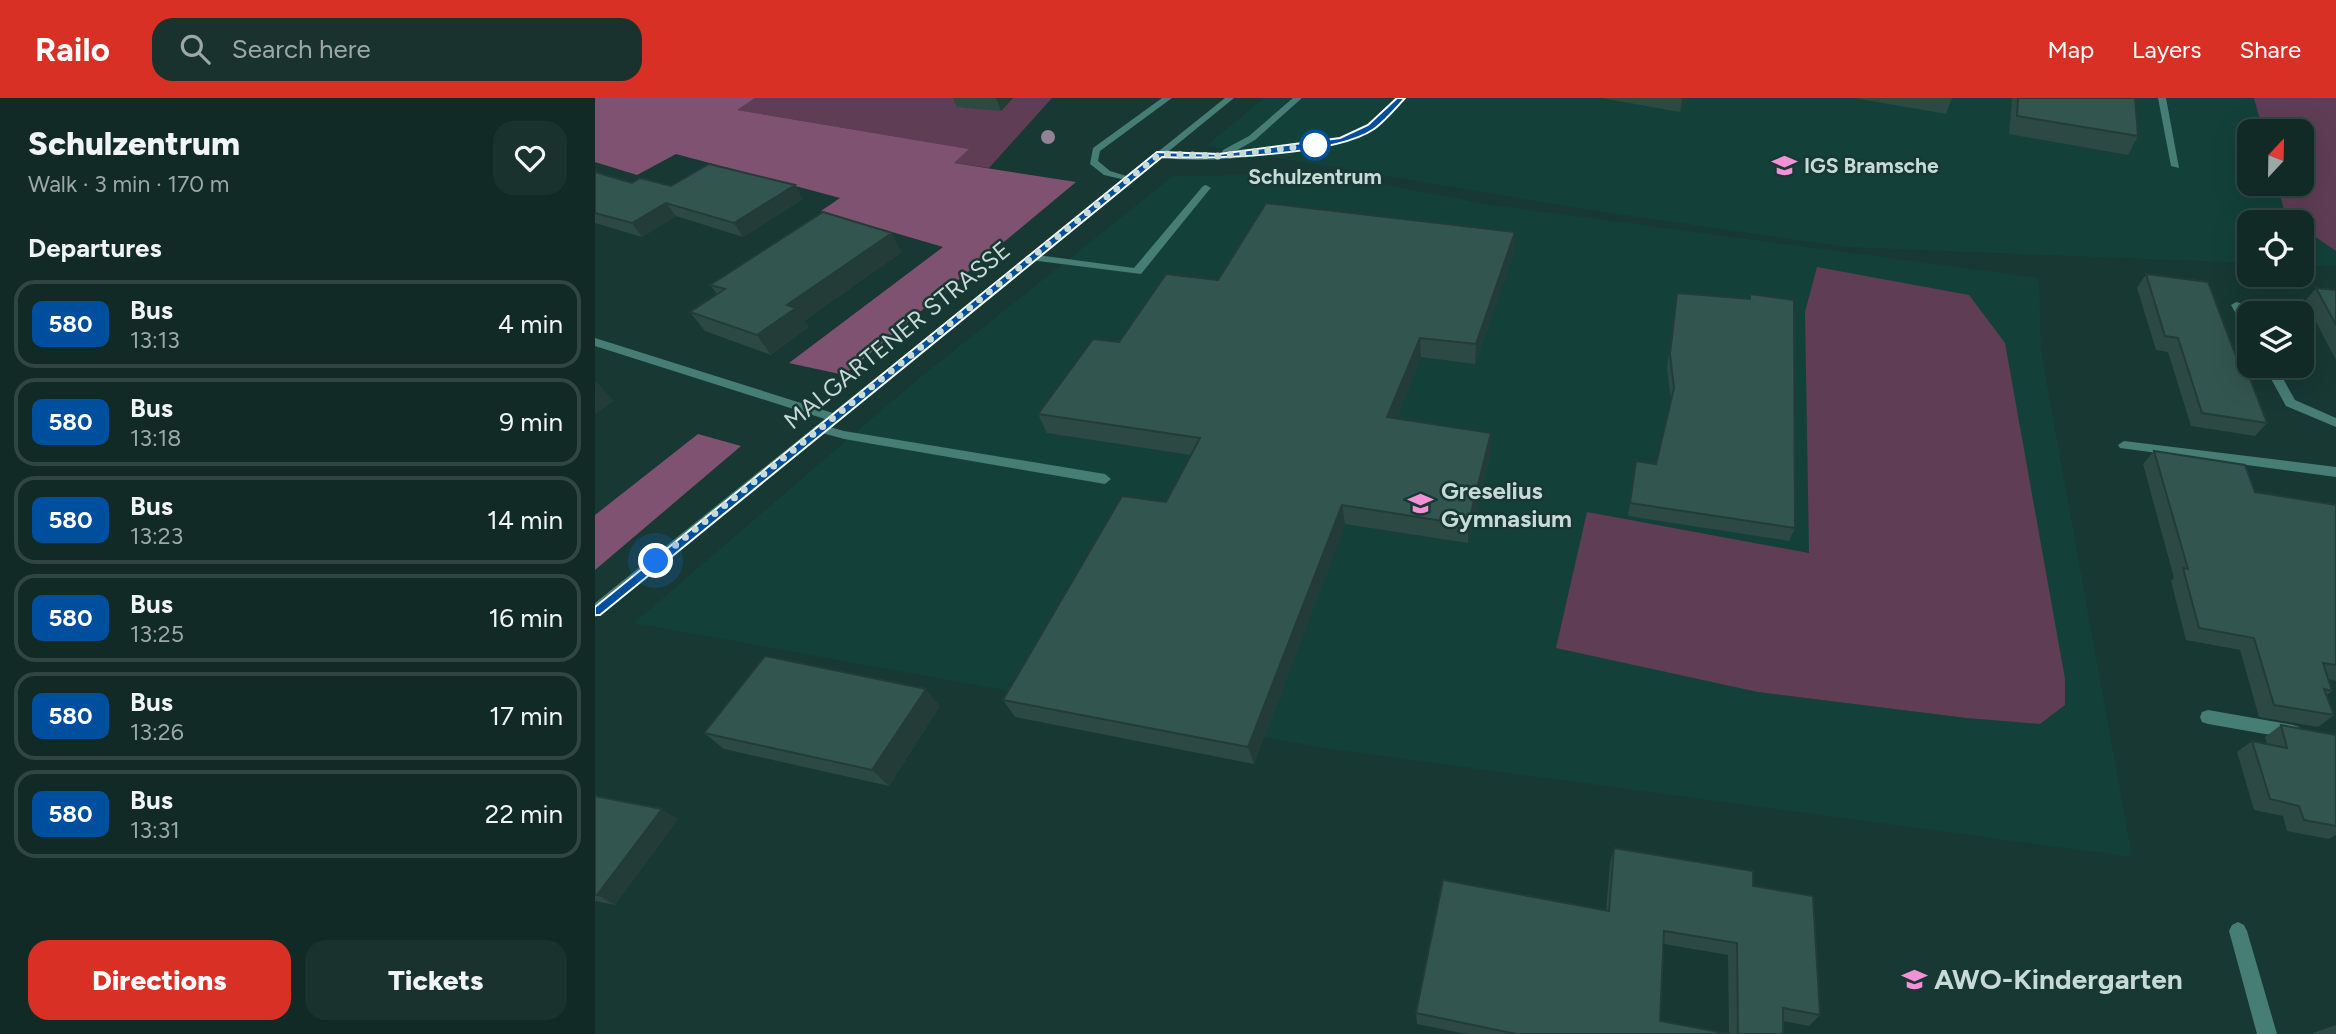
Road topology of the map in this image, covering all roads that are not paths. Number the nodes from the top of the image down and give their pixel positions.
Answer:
1 (1168, 98) edge
2 (1230, 98) edge
3 (1299, 98) edge
4 (1400, 98) edge
5 (2162, 98) edge
6 (1160, 154) junction
7 (1219, 156) junction
8 (2176, 166) dead end
9 (1127, 179) junction
10 (1206, 188) dead end
11 (1030, 257) junction
12 (595, 342) edge
13 (2276, 378) edge
14 (832, 416) junction
15 (2336, 423) edge
16 (819, 428) junction
17 (2124, 445) dead end
18 (2336, 472) edge
19 (1105, 479) dead end
20 (595, 611) edge
21 (2208, 717) dead end
22 (2310, 736) edge
23 (2238, 931) dead end
24 (2267, 1034) edge

1 - 9 street
2 - 6 street, MALGARTENER STRASSE
3 - 7 street
4 - 7 street
5 - 8 street
6 - 7 street
6 - 9 street, MALGARTENER STRASSE
9 - 11 street, MALGARTENER STRASSE
10 - 11 street
11 - 14 street, MALGARTENER STRASSE
12 - 14 street
13 - 15 street
14 - 16 street, MALGARTENER STRASSE
16 - 19 street
16 - 20 street, MALGARTENER STRASSE
17 - 18 street
21 - 22 street
23 - 24 street

